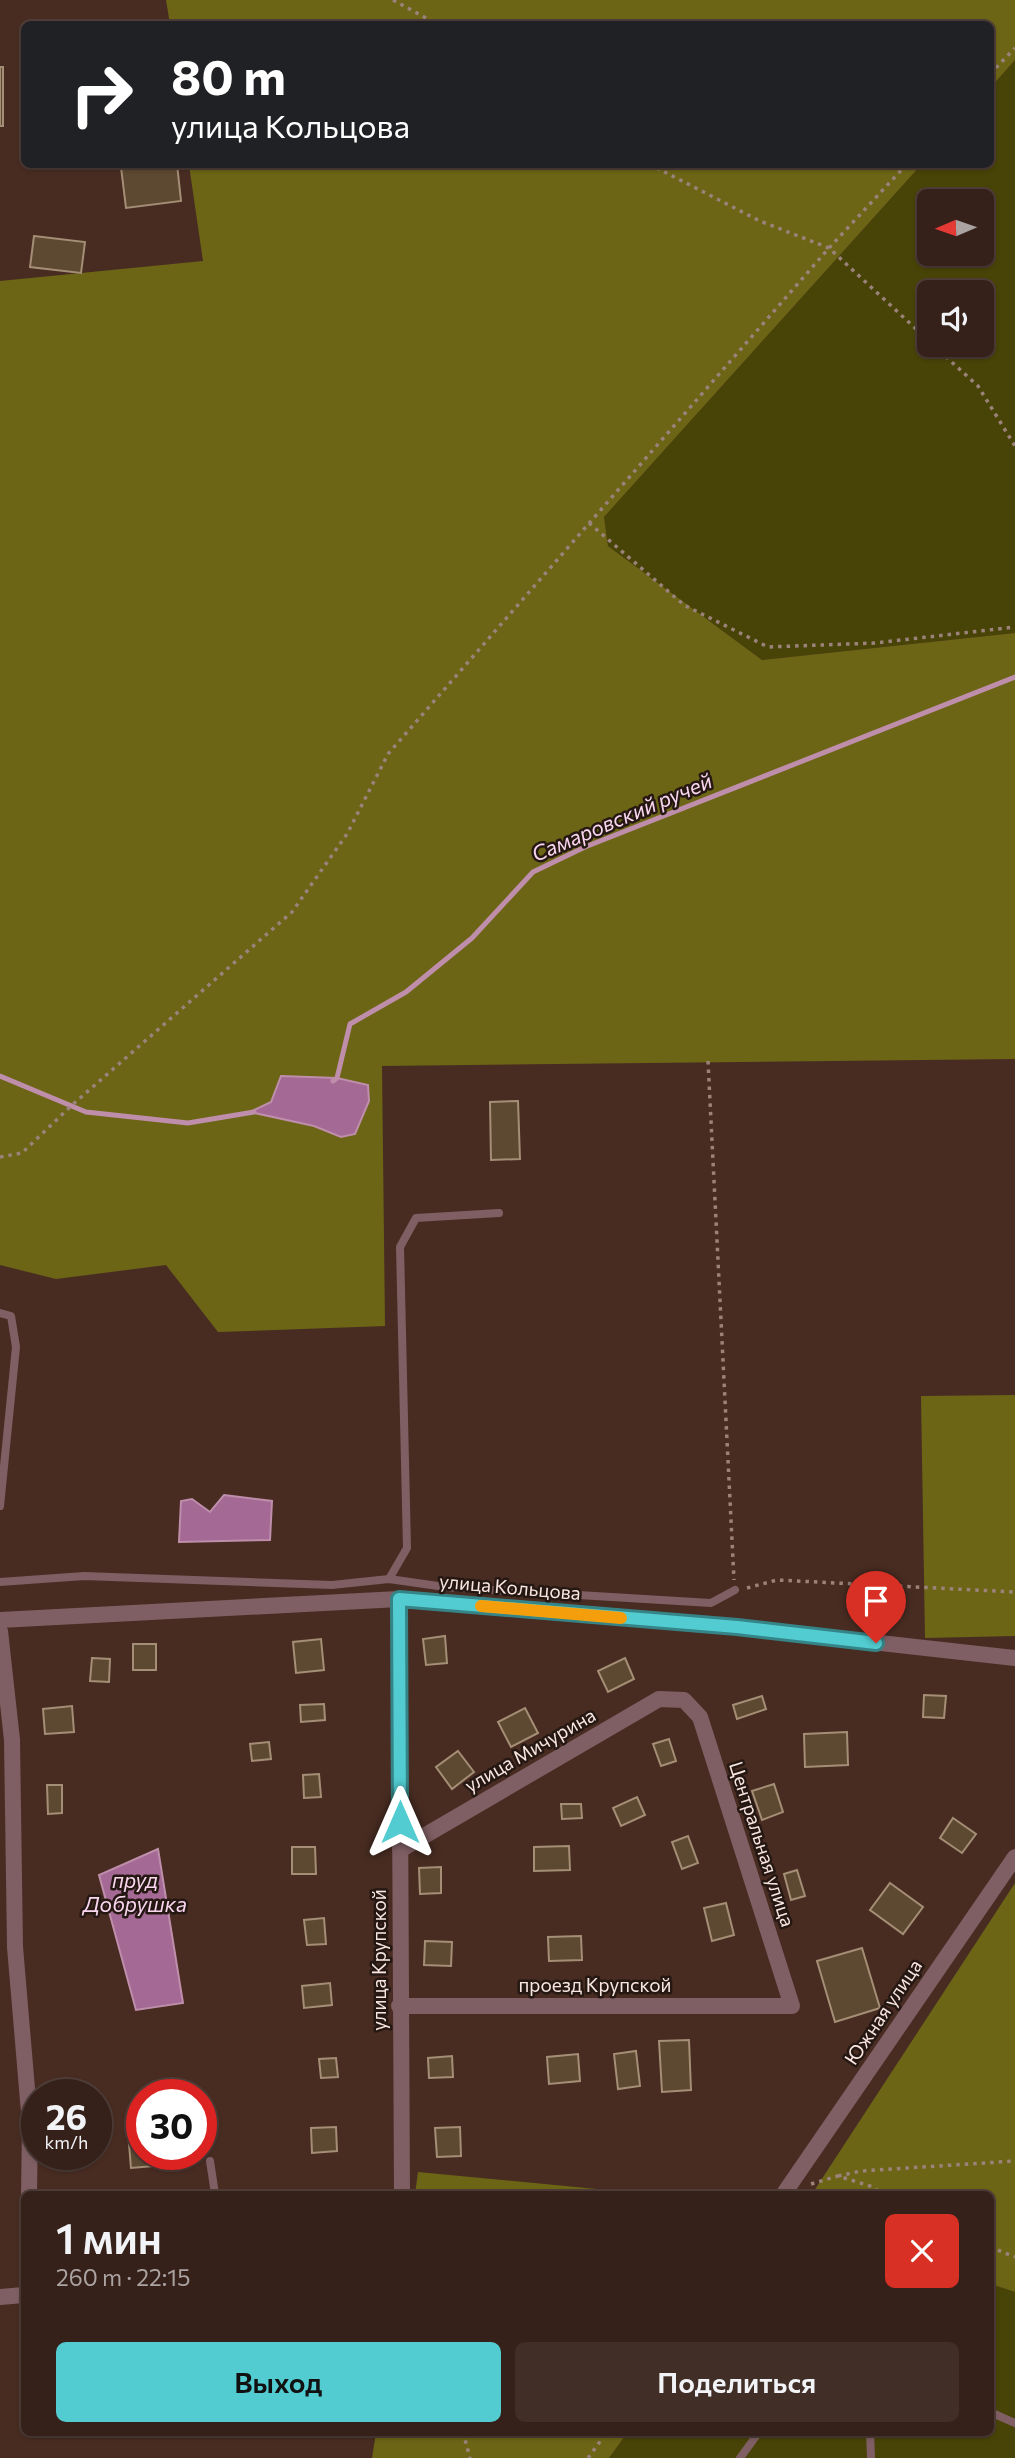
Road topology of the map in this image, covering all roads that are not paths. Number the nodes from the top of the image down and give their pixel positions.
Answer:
1 (499, 1213) dead end
2 (0, 1313) edge
3 (0, 1506) edge
4 (389, 1579) junction
5 (0, 1582) edge
6 (735, 1590) road end
7 (399, 1599) junction
8 (0, 1620) edge
9 (0, 1632) edge
10 (1015, 1658) edge
11 (684, 1700) joint
12 (400, 1850) junction
13 (1015, 1857) edge
14 (8, 1948) edge
15 (399, 2006) junction
16 (792, 2006) joint
17 (211, 2170) edge
18 (29, 2191) edge
19 (215, 2191) edge
20 (402, 2191) edge
21 (786, 2191) edge
22 (21, 2295) edge
23 (0, 2297) edge
24 (994, 2414) edge
25 (1015, 2423) edge
26 (756, 2436) edge
27 (870, 2436) edge
28 (751, 2443) junction
29 (740, 2458) edge
30 (752, 2458) edge
31 (871, 2458) edge

1 - 4 lane
2 - 3 lane
4 - 5 lane
4 - 6 lane
7 - 8 street, улица Кольцова
7 - 10 street, улица Кольцова
7 - 12 street, улица Крупской
9 - 14 street
11 - 12 street, улица Мичурина
11 - 16 street, Центральная улица
12 - 15 street, улица Крупской
13 - 21 street, Южная улица
14 - 18 street
15 - 16 street, проезд Крупской
15 - 20 street, улица Крупской
17 - 19 lane
22 - 23 street
24 - 25 lane
26 - 28 lane
27 - 31 lane
28 - 29 lane
28 - 30 lane

